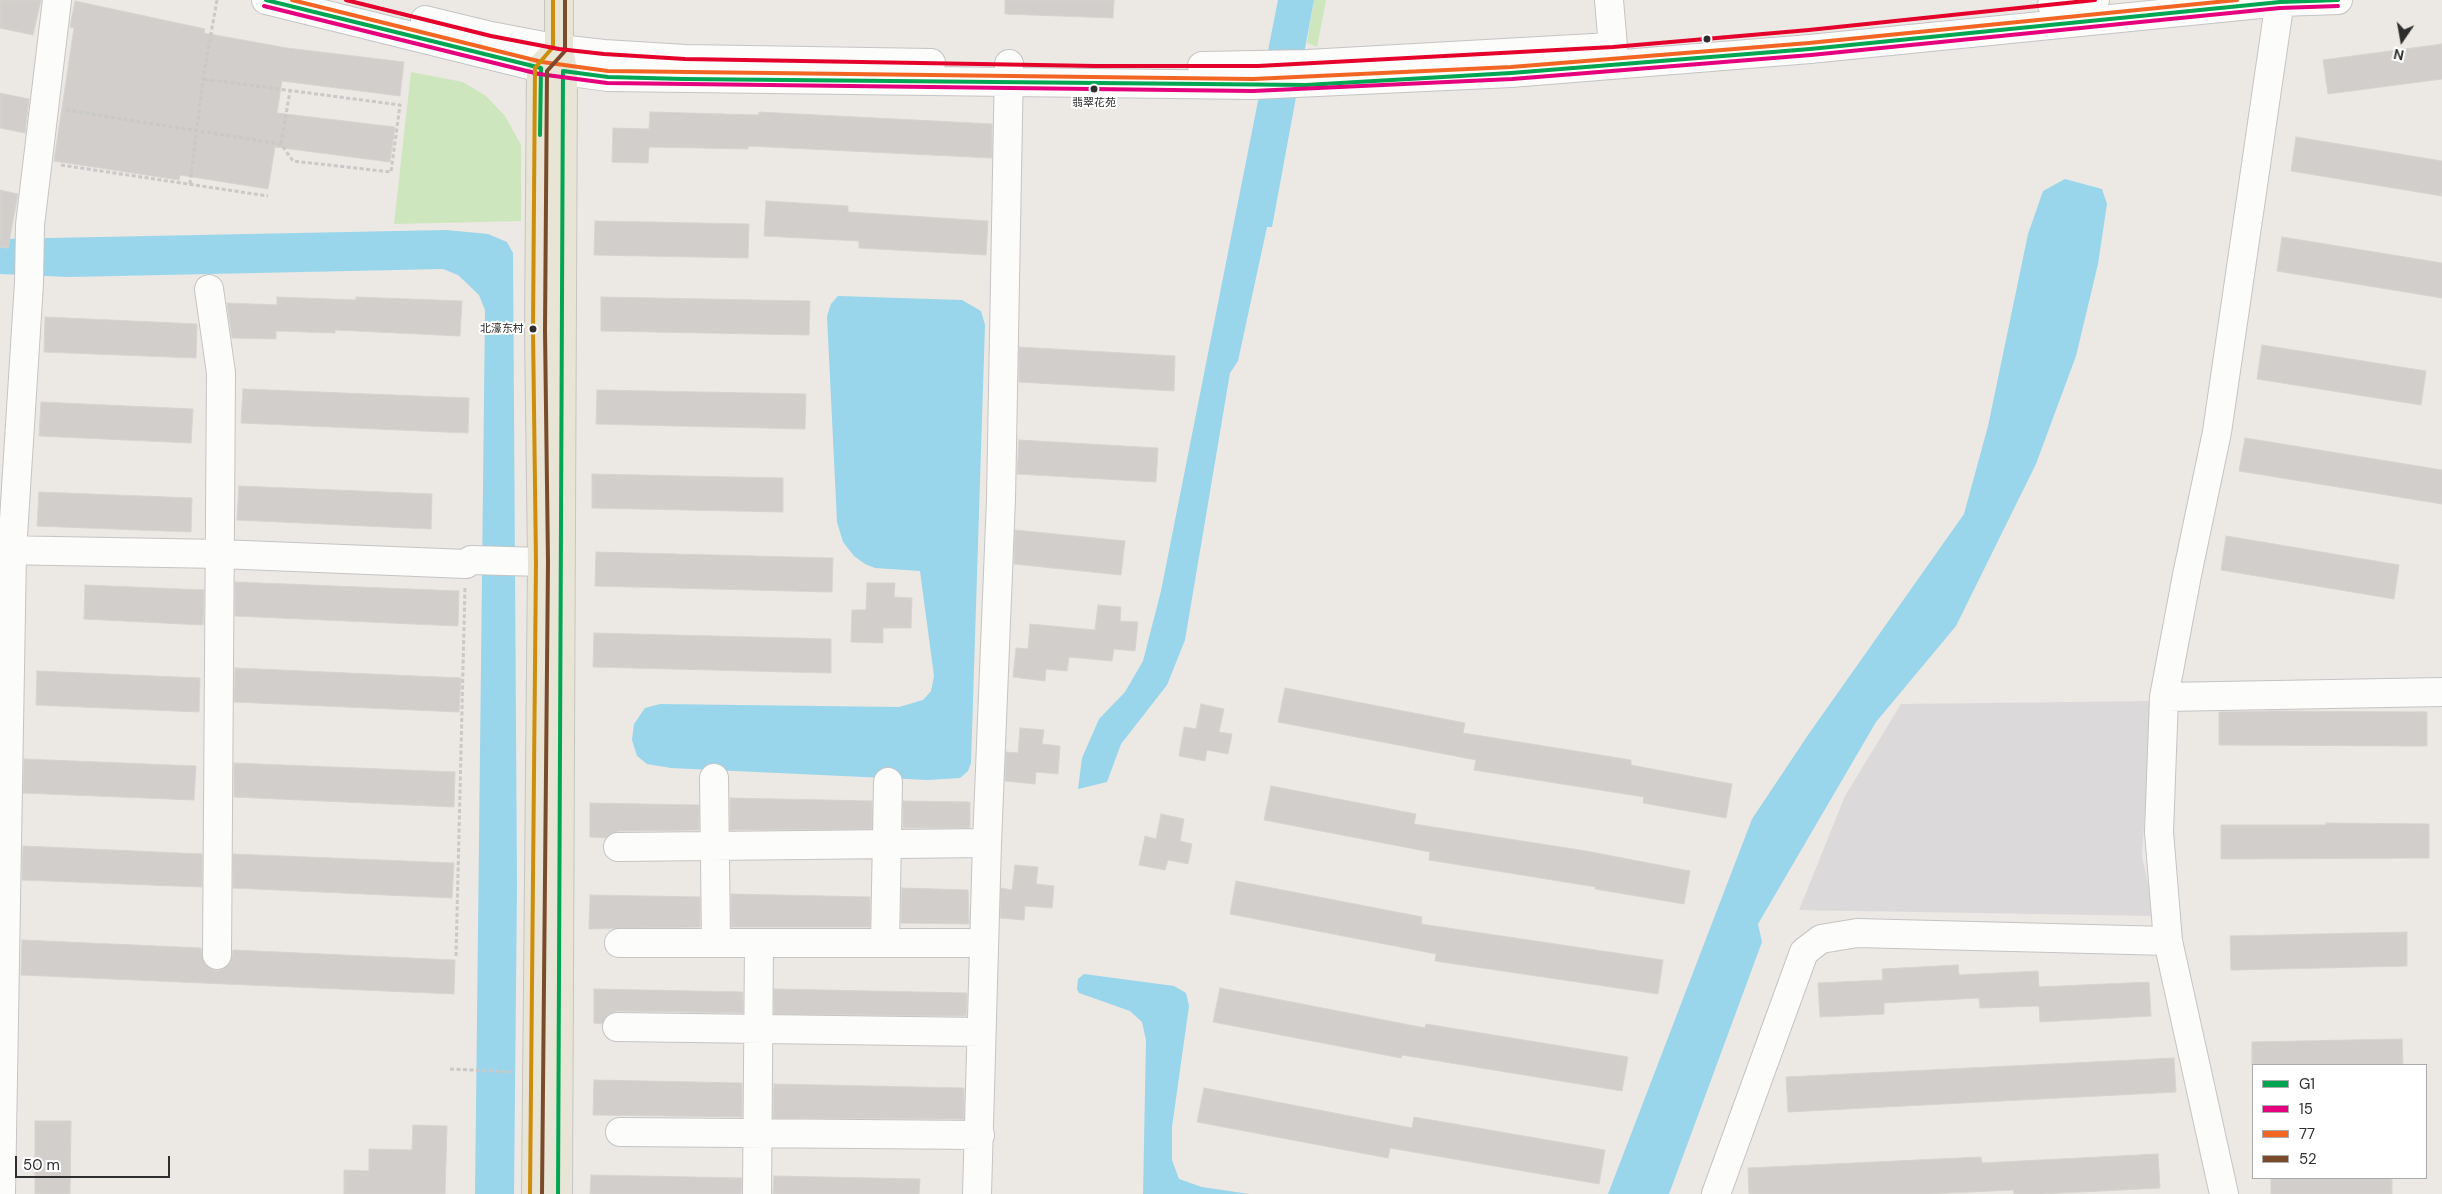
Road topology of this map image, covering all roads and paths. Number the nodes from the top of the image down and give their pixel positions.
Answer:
1 (57, 0) edge
2 (217, 0) edge
3 (266, 0) edge
4 (346, 0) edge
5 (559, 0) edge
6 (1609, 0) edge
7 (2095, 0) edge
8 (2338, 0) edge
9 (2280, 1) edge
10 (1613, 47) junction
11 (554, 63) junction
12 (1009, 73) junction
13 (1307, 74) junction
14 (203, 79) junction
15 (290, 91) junction
16 (44, 107) junction
17 (198, 131) junction
18 (281, 144) junction
19 (38, 162) junction
20 (190, 184) junction
21 (268, 196) dead end
22 (209, 289) dead end
23 (6, 550) edge
24 (220, 554) junction
25 (468, 562) junction
26 (531, 562) junction
27 (2442, 692) edge
28 (2164, 697) junction
29 (714, 778) dead end
30 (888, 782) dead end
31 (987, 843) junction
32 (886, 844) junction
33 (715, 846) junction
34 (618, 847) dead end
35 (2168, 941) junction
36 (619, 943) dead end
37 (716, 943) junction
38 (984, 943) junction
39 (759, 944) junction
40 (885, 944) junction
41 (217, 955) dead end
42 (456, 956) dead end
43 (617, 1027) dead end
44 (758, 1029) junction
45 (981, 1032) junction
46 (450, 1069) dead end
47 (522, 1072) dead end
48 (620, 1132) dead end
49 (757, 1134) junction
50 (980, 1135) junction
51 (1, 1194) edge
52 (536, 1194) edge
53 (558, 1194) edge
54 (757, 1194) edge
55 (977, 1194) edge
56 (1716, 1194) edge
57 (2224, 1194) edge

1 - 16 street
2 - 14 path
3 - 11 street
4 - 11 street
5 - 11 main road
6 - 10 street
7 - 10 street
8 - 9 street
9 - 13 street
9 - 28 street
10 - 13 street
11 - 12 street
11 - 26 main road
11 - 53 main road
12 - 13 street
12 - 31 street
14 - 15 path
14 - 17 path
15 - 18 path
15 - 18 path
16 - 17 path
16 - 19 street
17 - 18 path
17 - 20 path
19 - 20 path
19 - 23 street
20 - 21 path
22 - 24 street
23 - 24 street
23 - 51 street
24 - 25 street
24 - 41 street
25 - 26 street
25 - 42 path
26 - 52 main road
27 - 28 street
28 - 35 street
29 - 33 street
30 - 32 street
31 - 32 street
31 - 38 street
32 - 33 street
32 - 40 street
33 - 34 street
33 - 37 street
35 - 56 street
35 - 57 street
36 - 37 street
37 - 39 street
38 - 40 street
38 - 45 street
39 - 40 street
39 - 44 street
43 - 44 street
44 - 45 street
44 - 49 street
45 - 50 street
46 - 47 path
48 - 49 street
49 - 50 street
49 - 54 street
50 - 55 street

